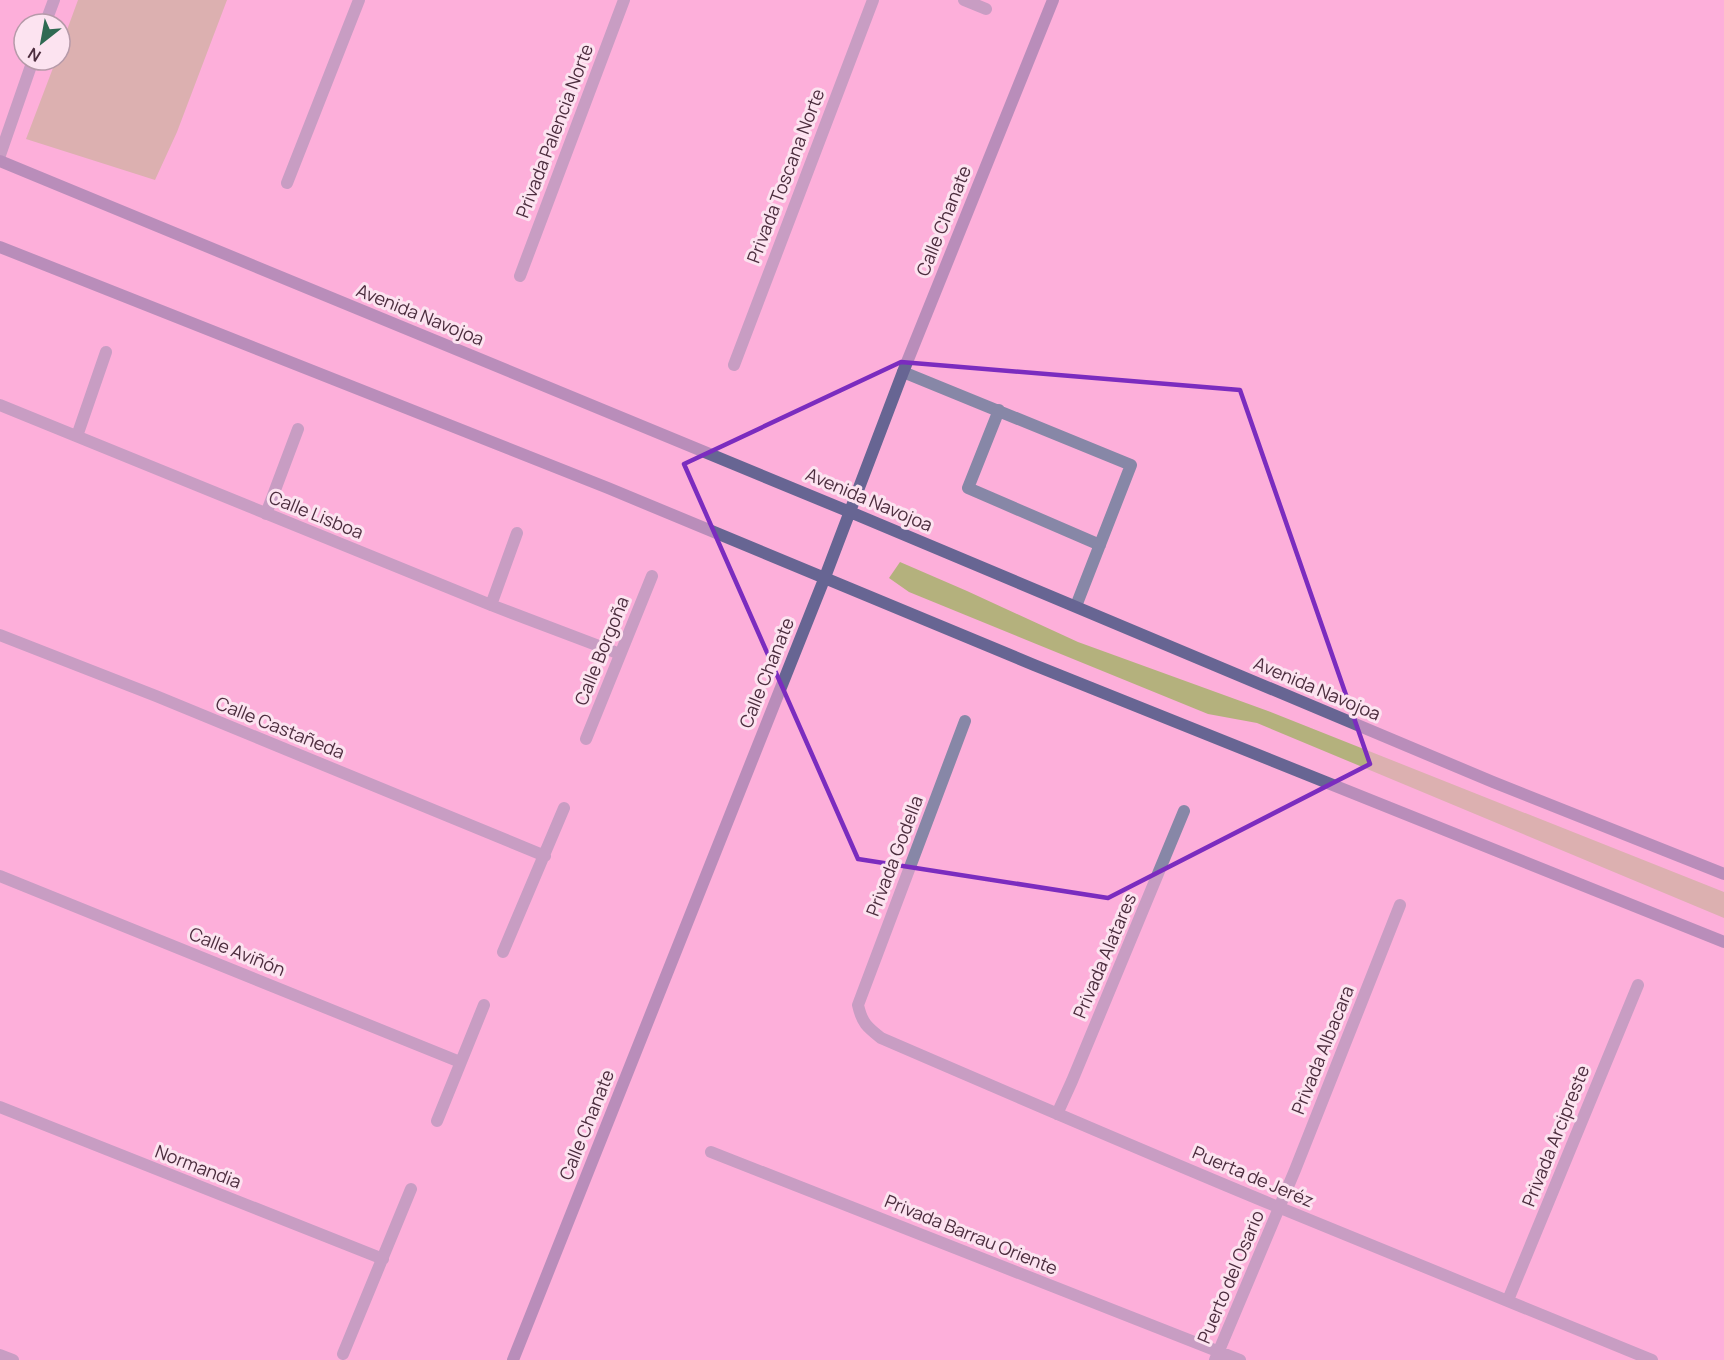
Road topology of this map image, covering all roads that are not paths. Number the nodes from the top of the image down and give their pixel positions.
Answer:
1 (359, 0) edge
2 (624, 0) edge
3 (873, 0) edge
4 (964, 0) edge
5 (1053, 0) edge
6 (986, 9) dead end
7 (29, 72) edge
8 (0, 155) edge
9 (0, 161) edge
10 (287, 183) dead end
11 (0, 247) edge
12 (520, 276) dead end
13 (106, 352) dead end
14 (734, 365) dead end
15 (903, 372) junction
16 (0, 405) edge
17 (999, 410) junction
18 (298, 429) dead end
19 (77, 436) junction
20 (850, 512) junction
21 (266, 514) junction
22 (517, 533) dead end
23 (1100, 545) junction
24 (652, 576) dead end
25 (825, 577) junction
26 (491, 605) junction
27 (1076, 606) junction
28 (0, 635) edge
29 (620, 654) junction
30 (965, 721) dead end
31 (586, 739) dead end
32 (564, 808) dead end
33 (1184, 811) dead end
34 (545, 856) junction
35 (1724, 874) edge
36 (0, 876) edge
37 (1400, 905) dead end
38 (1724, 942) edge
39 (503, 952) dead end
40 (1638, 985) dead end
41 (484, 1005) dead end
42 (858, 1005) joint
43 (460, 1062) junction
44 (0, 1107) edge
45 (1057, 1114) junction
46 (436, 1121) dead end
47 (711, 1152) dead end
48 (411, 1189) dead end
49 (1279, 1208) junction
50 (382, 1259) junction
51 (1508, 1300) junction
52 (343, 1354) dead end
53 (0, 1355) edge
54 (1217, 1356) edge
55 (13, 1360) edge
56 (513, 1360) edge
57 (1240, 1360) edge
58 (1652, 1360) edge

1 - 10 street
2 - 12 street, Privada Palencia Norte
3 - 14 street, Privada Toscana Norte
4 - 6 street
5 - 15 street, Calle Chanate
7 - 8 street
9 - 20 street, Avenida Navojoa
11 - 25 street
13 - 19 street
15 - 17 street
15 - 20 street, Calle Chanate
16 - 19 street, Calle Lisboa
17 - 23 street
17 - 23 street
18 - 21 street
19 - 21 street, Calle Lisboa
20 - 25 street, Calle Chanate
20 - 27 street, Avenida Navojoa
21 - 26 street, Calle Lisboa
22 - 26 street
23 - 27 street
24 - 29 street, Calle Borgoña
25 - 38 street
25 - 56 street, Calle Chanate
26 - 29 street, Calle Lisboa
27 - 35 street, Avenida Navojoa
28 - 34 street, Calle Castañeda
29 - 31 street, Calle Borgoña
30 - 42 street, Privada Godella
32 - 34 street
33 - 45 street, Privada Alatares
34 - 39 street
36 - 43 street, Calle Aviñón
37 - 49 street, Privada Albacara
40 - 51 street, Privada Arcipreste
41 - 43 street
42 - 45 street, Puerta de Jeréz
43 - 46 street
44 - 50 street, Normandia
45 - 49 street, Puerta de Jeréz
47 - 54 street, Privada Barrau Oriente
48 - 50 street
49 - 51 street, Puerta de Jeréz
49 - 54 street, Puerto del Osario
50 - 52 street
51 - 58 street, Puerta de Jeréz
53 - 55 street
54 - 57 street, Privada Barrau Oriente

